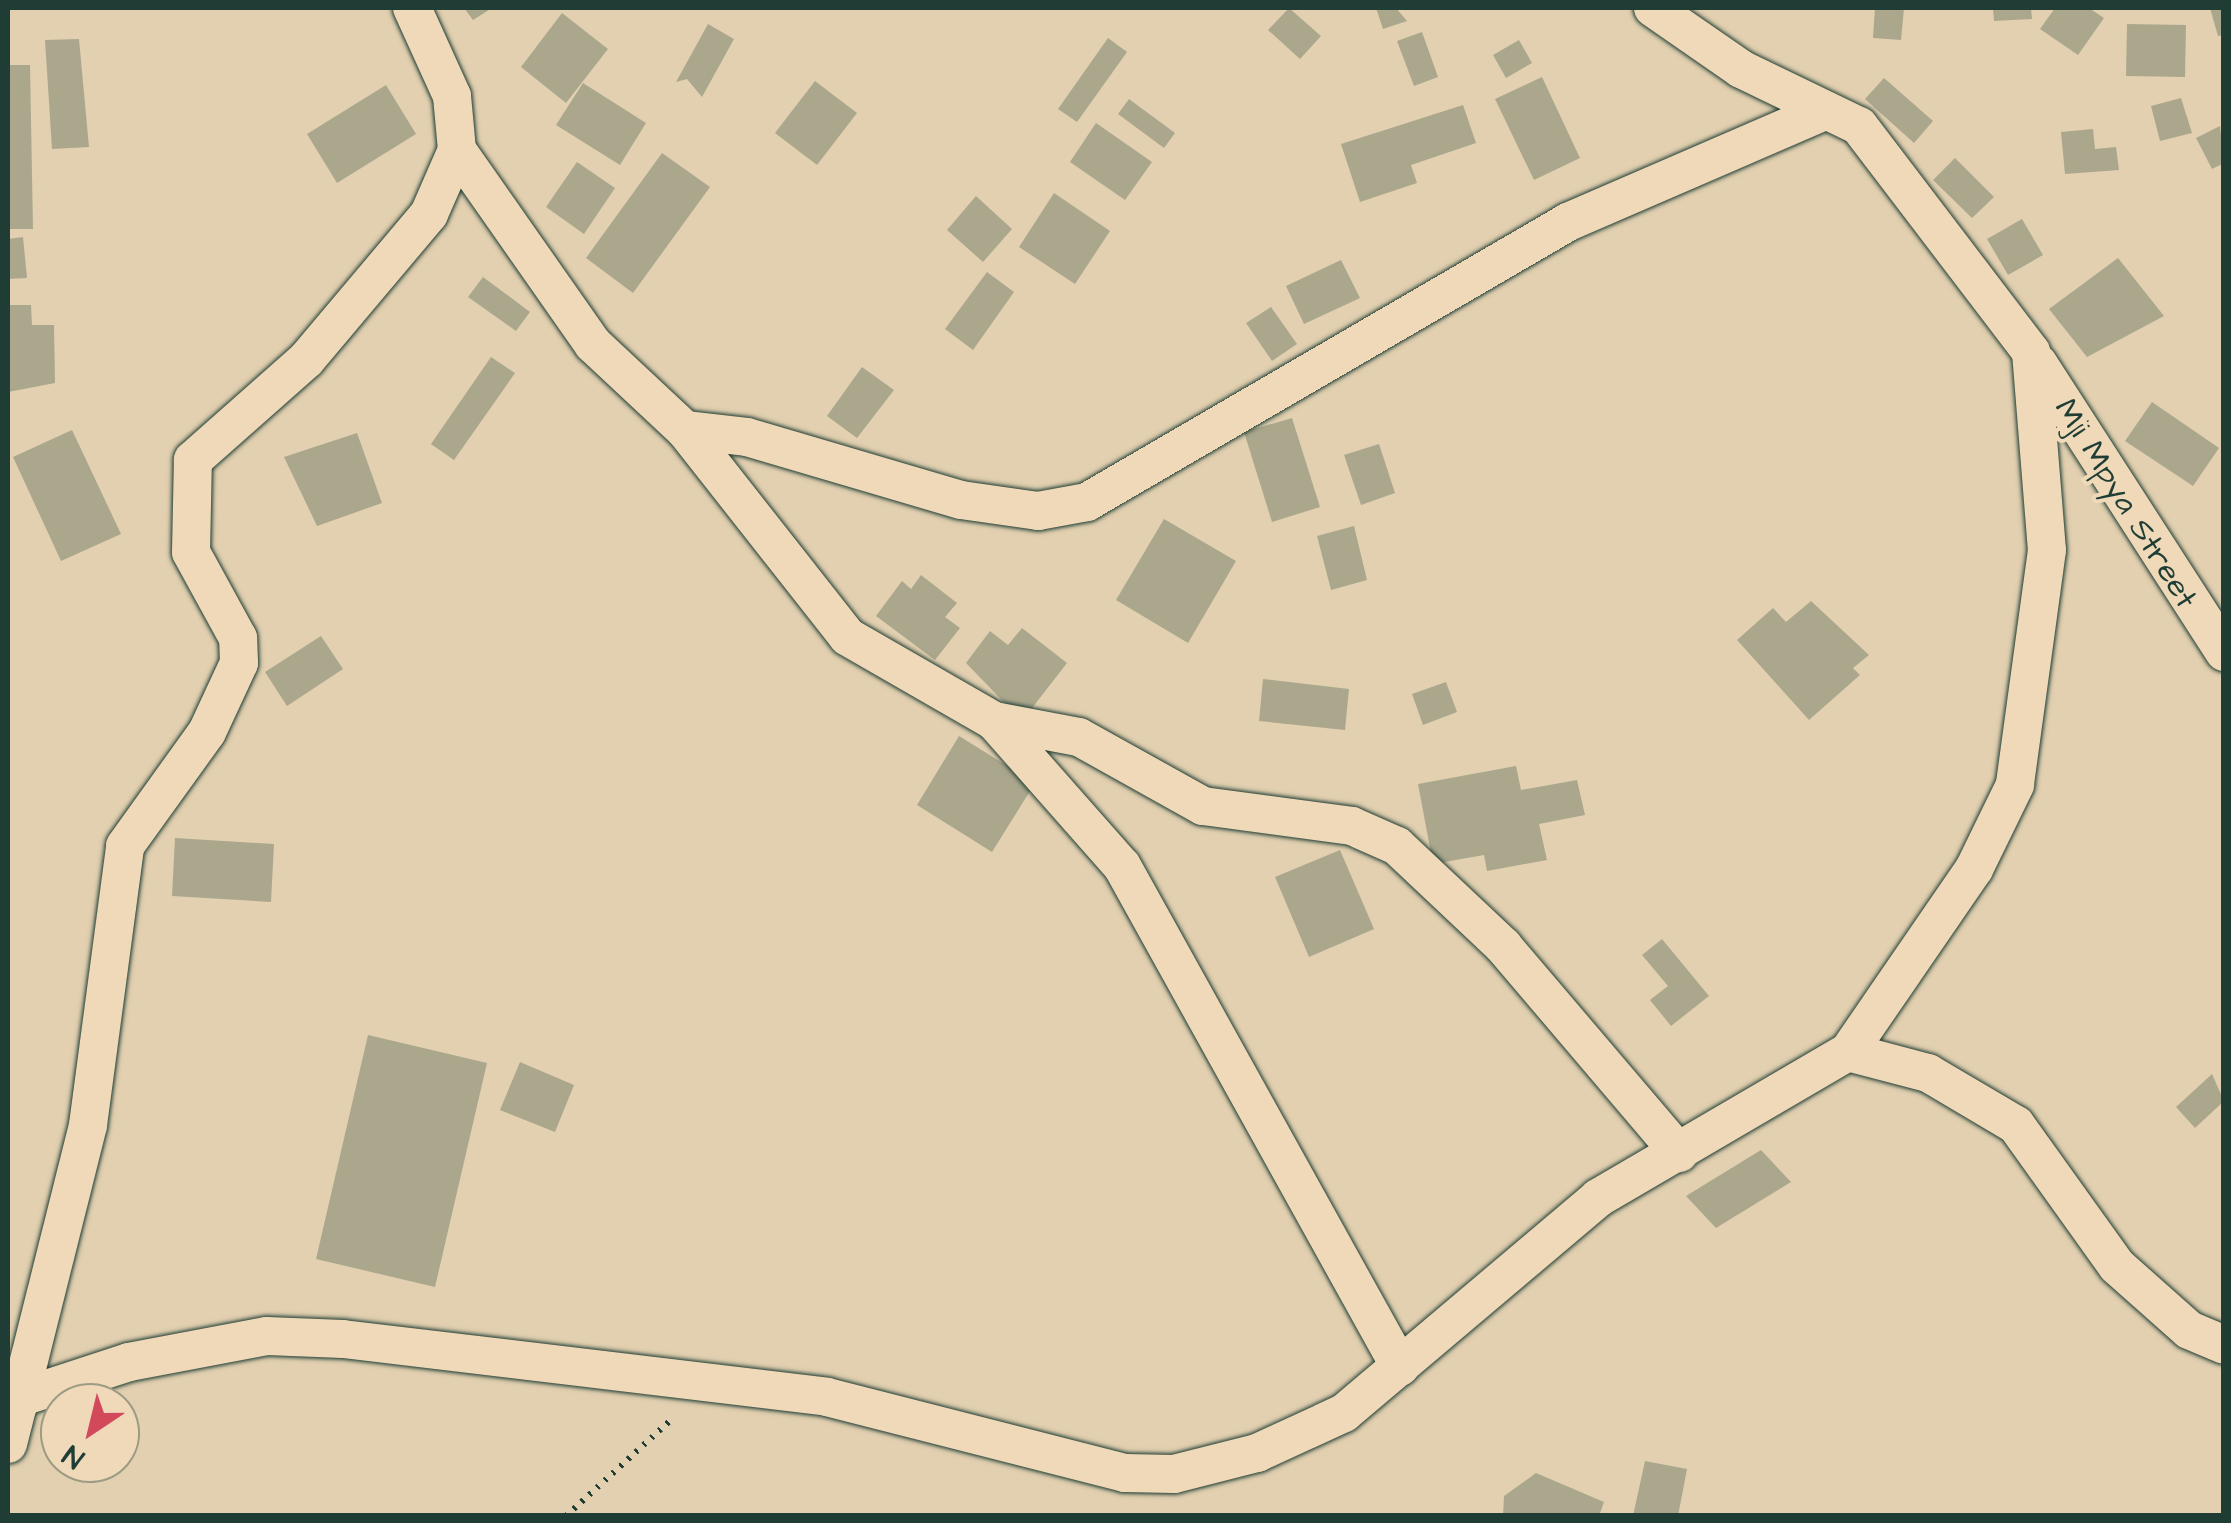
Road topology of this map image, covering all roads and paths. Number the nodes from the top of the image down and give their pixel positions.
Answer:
1 (412, 8) edge
2 (1653, 8) edge
3 (1825, 111) junction
4 (457, 150) junction
5 (2031, 352) junction
6 (685, 430) junction
7 (2224, 652) edge
8 (994, 720) junction
9 (1848, 1052) junction
10 (1678, 1153) junction
11 (2224, 1345) edge
12 (1400, 1366) junction
13 (698, 1386) junction
14 (12, 1427) edge
15 (566, 1516) edge

1 - 4 street
2 - 3 street, Mji Mpya Street
3 - 5 street, Mji Mpya Street
3 - 6 street
4 - 6 street
4 - 14 street
5 - 7 street, Mji Mpya Street
5 - 9 street
6 - 8 street
8 - 10 street
8 - 12 street
9 - 10 street
9 - 11 street
10 - 12 street
12 - 13 street
13 - 14 street
13 - 15 path

